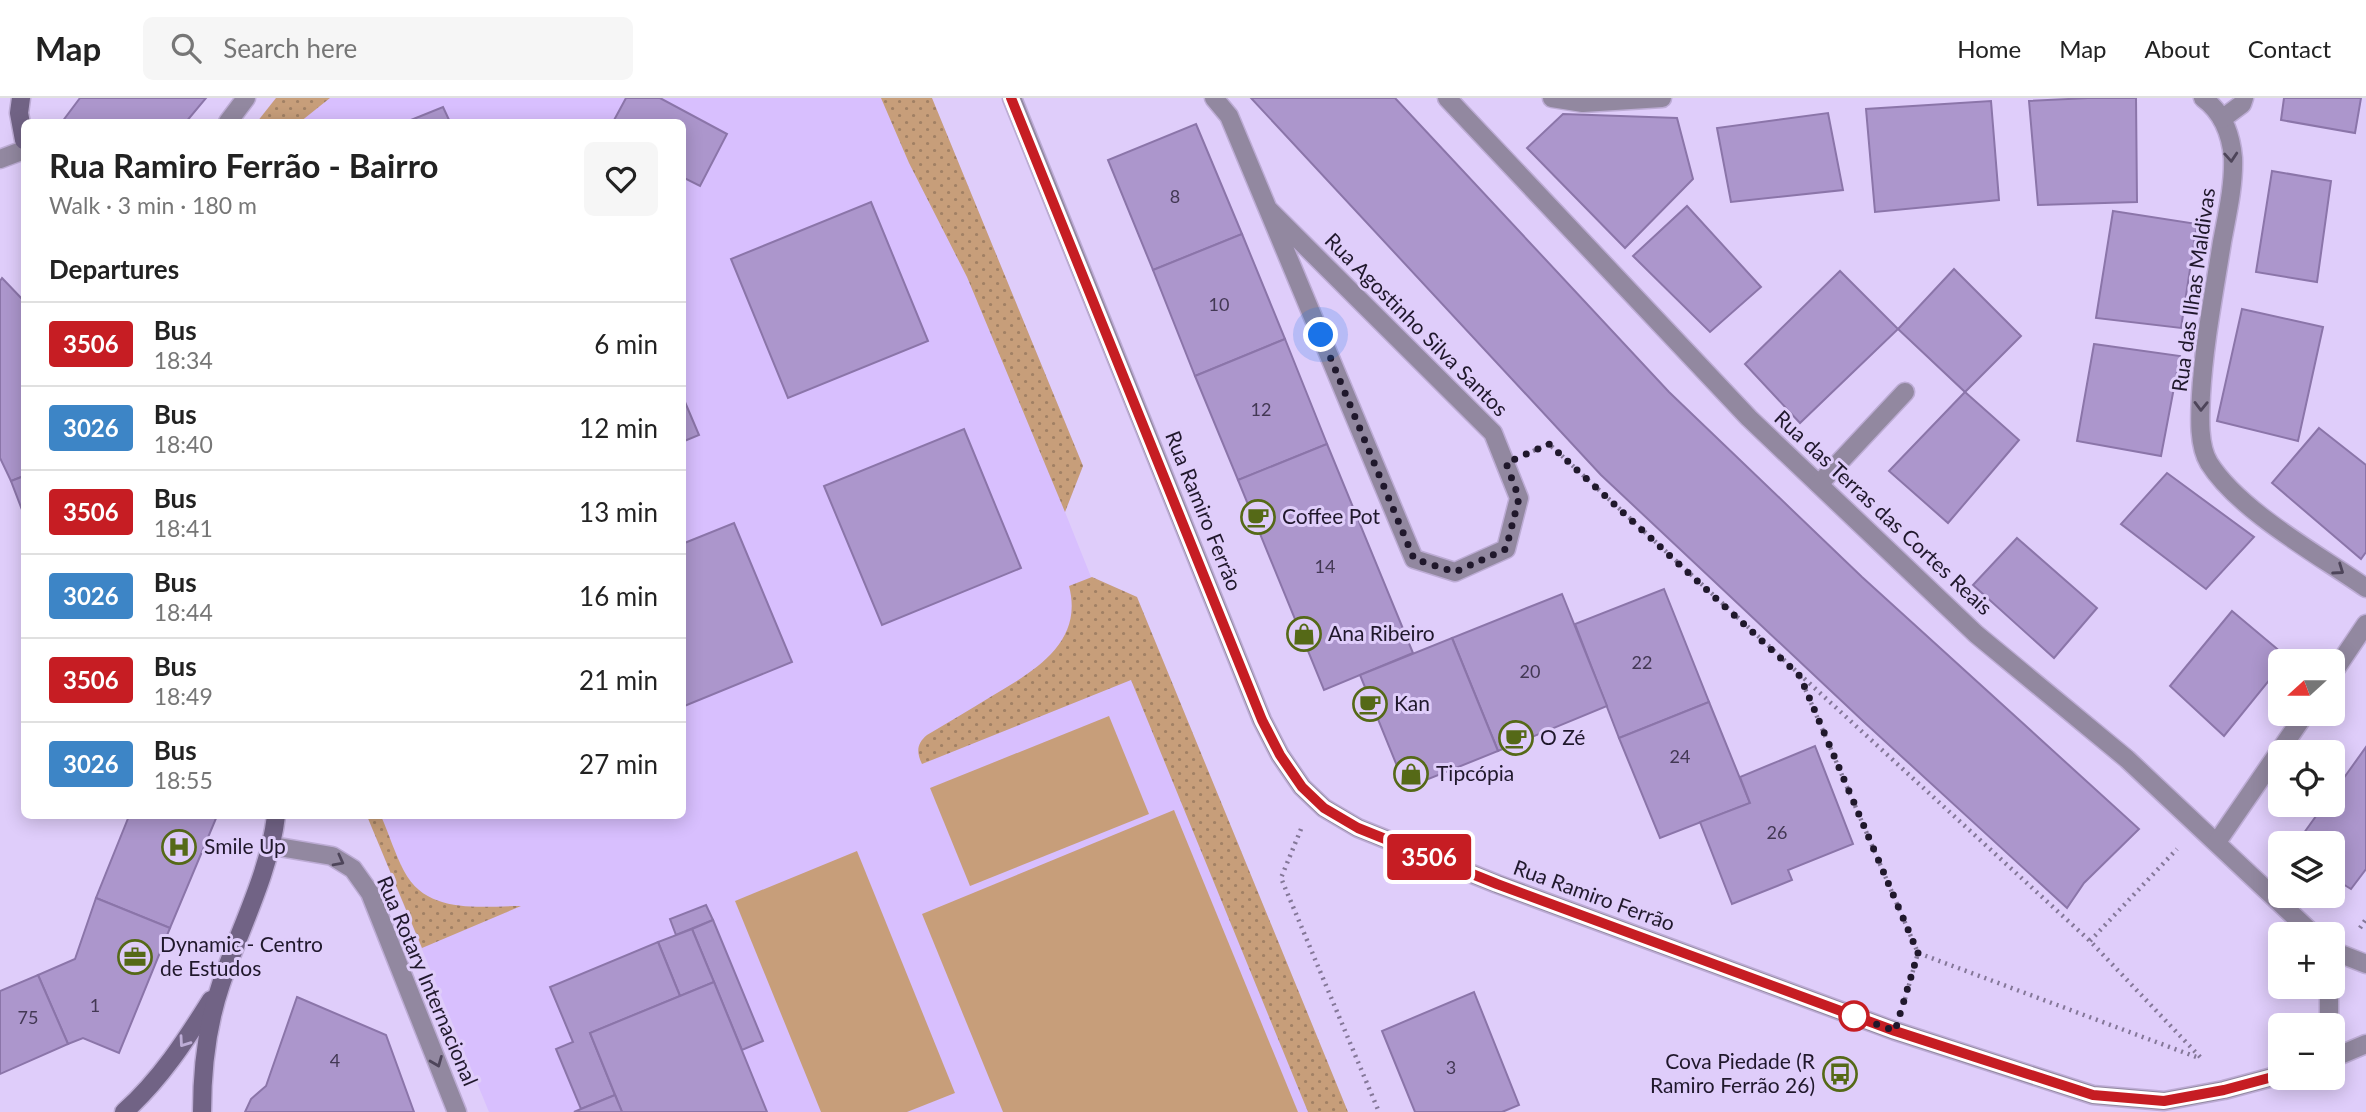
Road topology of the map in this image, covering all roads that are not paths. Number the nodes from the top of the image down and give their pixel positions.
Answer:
1 (21, 98) edge
2 (246, 98) edge
3 (1012, 98) edge
4 (1214, 98) edge
5 (1447, 98) edge
6 (1552, 98) edge
7 (1662, 98) edge
8 (2203, 98) edge
9 (2244, 98) edge
10 (230, 119) edge
11 (2222, 119) junction
12 (21, 124) edge
13 (21, 151) edge
14 (0, 159) edge
15 (1269, 210) junction
16 (1905, 392) dead end
17 (1819, 484) junction
18 (2366, 588) edge
19 (2366, 624) edge
20 (2345, 655) edge
21 (2297, 726) edge
22 (276, 819) edge
23 (2217, 842) junction
24 (273, 846) junction
25 (2301, 922) edge
26 (2345, 956) edge
27 (2366, 964) edge
28 (221, 985) junction
29 (2366, 1044) edge
30 (2345, 1053) edge
31 (2268, 1078) edge
32 (124, 1112) edge
33 (202, 1112) edge
34 (457, 1112) edge

1 - 12 street
2 - 10 street
3 - 31 street, Rua Ramiro Ferrão
4 - 15 street, Rua Agostinho Silva Santos
5 - 17 street, Rua das Terras das Cortes Reais
6 - 7 street
8 - 11 street, Rua das Ilhas Maldivas
9 - 11 street
11 -> 18 street, Rua das Ilhas Maldivas
13 - 14 street
15 - 15 street, Rua Agostinho Silva Santos
16 - 17 street
17 - 23 street, Rua das Terras das Cortes Reais
19 - 20 street
21 - 23 street
22 - 24 street
23 - 25 street, Rua das Terras das Cortes Reais
24 - 28 street
24 -> 34 street, Rua Rotary Internacional
26 - 27 street
28 -> 32 street
28 - 33 street
29 - 30 street

